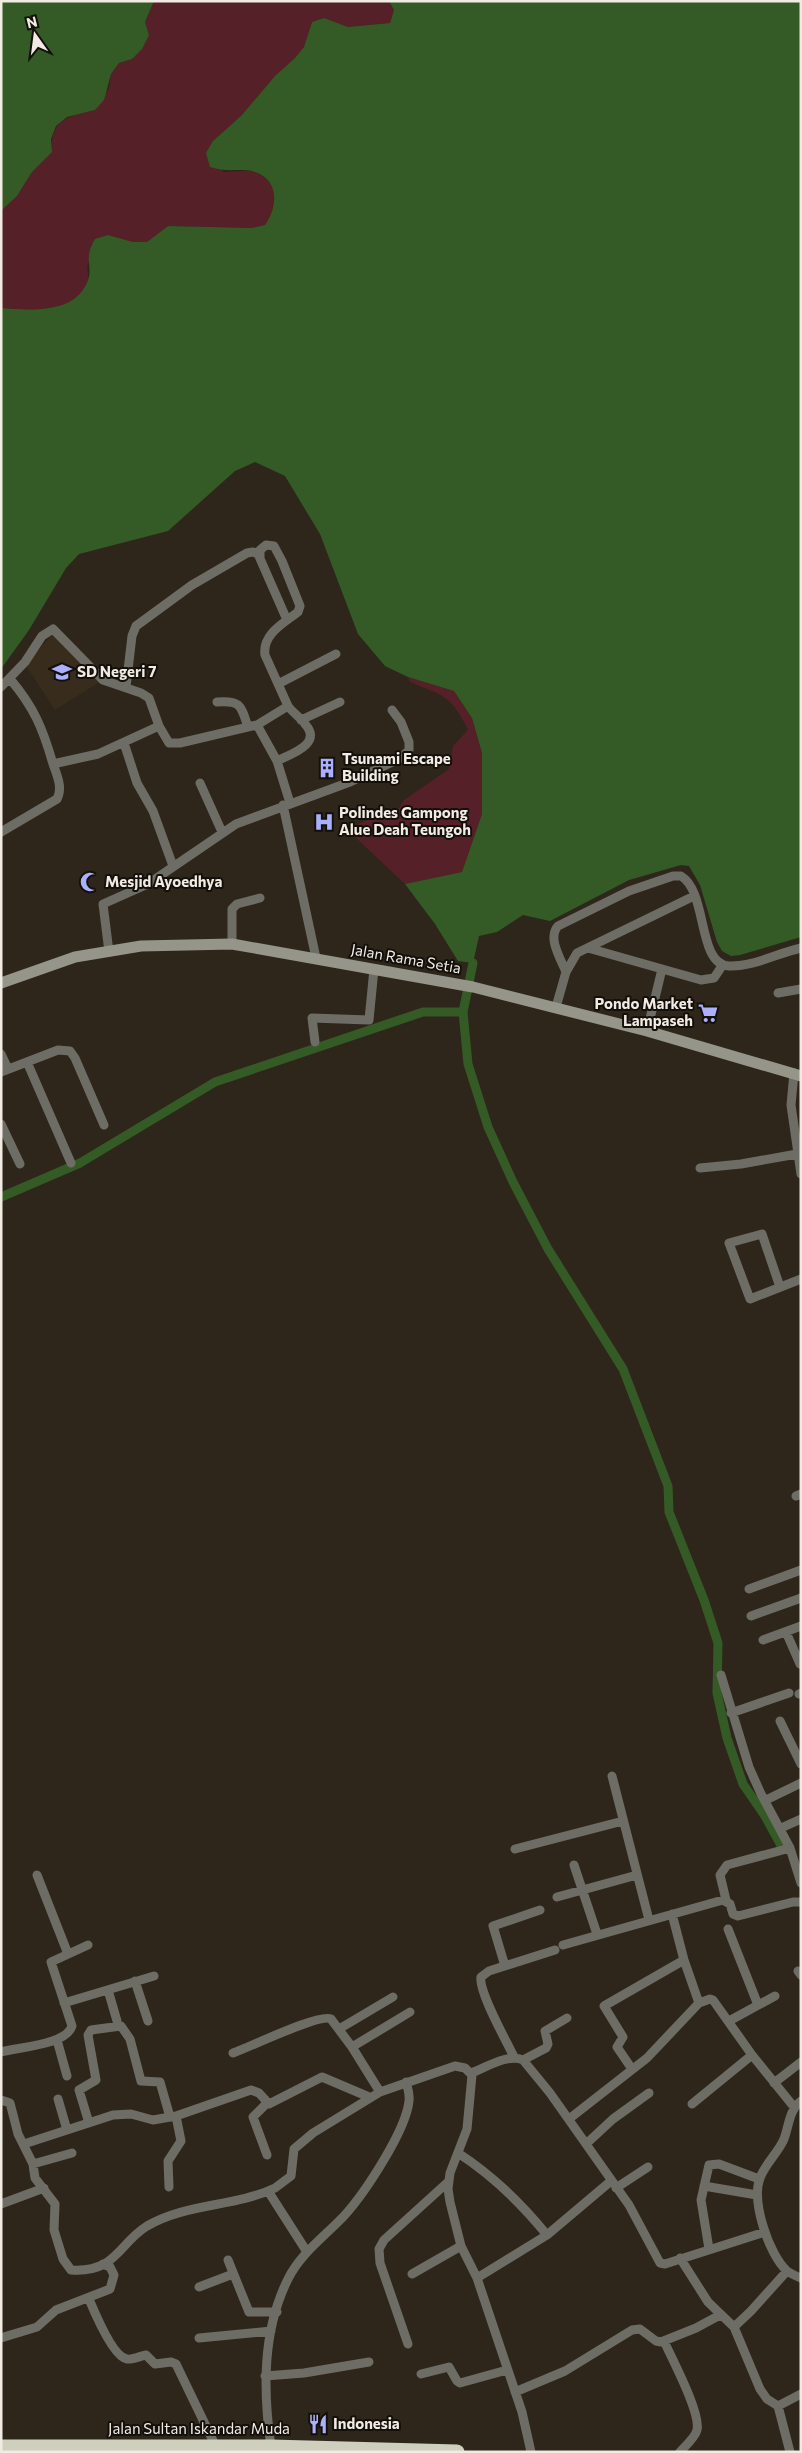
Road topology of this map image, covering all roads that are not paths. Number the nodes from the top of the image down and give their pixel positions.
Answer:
1 (260, 556) junction
2 (287, 620) junction
3 (336, 654) dead end
4 (10, 679) junction
5 (278, 684) junction
6 (1, 687) edge
7 (126, 687) junction
8 (217, 702) dead end
9 (340, 702) dead end
10 (288, 706) junction
11 (392, 710) dead end
12 (301, 720) junction
13 (257, 725) junction
14 (159, 726) junction
15 (248, 727) junction
16 (124, 743) junction
17 (277, 761) junction
18 (53, 764) junction
19 (200, 783) dead end
20 (287, 804) junction
21 (1, 832) edge
22 (222, 832) junction
23 (173, 866) junction
24 (694, 896) junction
25 (260, 898) dead end
26 (232, 944) junction
27 (588, 948) junction
28 (801, 948) edge
29 (109, 952) junction
30 (316, 958) junction
31 (722, 966) junction
32 (662, 969) junction
33 (374, 970) junction
34 (566, 972) junction
35 (1, 983) edge
36 (801, 988) edge
37 (778, 993) dead end
38 (556, 1007) junction
39 (648, 1031) junction
40 (315, 1042) dead end
41 (1, 1054) edge
42 (27, 1062) junction
43 (4, 1070) edge
44 (797, 1075) edge
45 (1, 1124) edge
46 (104, 1124) dead end
47 (797, 1154) junction
48 (71, 1163) dead end
49 (20, 1164) dead end
50 (700, 1168) dead end
51 (801, 1174) edge
52 (801, 1279) edge
53 (780, 1287) junction
54 (801, 1570) edge
55 (749, 1589) dead end
56 (801, 1598) edge
57 (751, 1616) dead end
58 (801, 1626) edge
59 (786, 1632) junction
60 (763, 1640) dead end
61 (800, 1664) edge
62 (721, 1675) dead end
63 (789, 1693) dead end
64 (731, 1713) junction
65 (780, 1721) dead end
66 (801, 1764) edge
67 (612, 1776) dead end
68 (801, 1783) edge
69 (766, 1800) junction
70 (801, 1819) edge
71 (623, 1821) junction
72 (781, 1828) junction
73 (790, 1848) junction
74 (515, 1849) dead end
75 (574, 1865) dead end
76 (37, 1874) dead end
77 (638, 1875) junction
78 (801, 1883) edge
79 (582, 1889) junction
80 (557, 1897) dead end
81 (726, 1900) junction
82 (801, 1902) edge
83 (540, 1910) dead end
84 (672, 1914) junction
85 (649, 1920) junction
86 (728, 1929) dead end
87 (596, 1934) junction
88 (88, 1945) dead end
89 (68, 1954) junction
90 (684, 1960) junction
91 (504, 1966) junction
92 (154, 1976) dead end
93 (135, 1981) junction
94 (108, 1990) junction
95 (393, 1996) dead end
96 (775, 1996) dead end
97 (700, 2003) junction
98 (64, 2004) junction
99 (758, 2005) junction
100 (410, 2012) dead end
101 (567, 2018) dead end
102 (117, 2021) dead end
103 (148, 2021) dead end
104 (728, 2021) junction
105 (339, 2029) junction
106 (57, 2040) junction
107 (352, 2047) junction
108 (1, 2052) edge
109 (233, 2053) dead end
110 (752, 2055) junction
111 (518, 2059) junction
112 (801, 2062) edge
113 (632, 2069) junction
114 (471, 2073) junction
115 (67, 2076) dead end
116 (406, 2082) junction
117 (774, 2082) junction
118 (380, 2092) junction
119 (649, 2093) dead end
120 (369, 2097) junction
121 (58, 2099) dead end
122 (1, 2100) edge
123 (266, 2104) junction
124 (692, 2104) dead end
125 (797, 2104) edge
126 (173, 2116) junction
127 (569, 2119) junction
128 (89, 2123) junction
129 (67, 2130) junction
130 (24, 2144) junction
131 (586, 2144) junction
132 (72, 2153) dead end
133 (458, 2153) junction
134 (267, 2155) dead end
135 (33, 2164) junction
136 (648, 2167) dead end
137 (759, 2178) junction
138 (448, 2182) junction
139 (614, 2185) junction
140 (704, 2186) junction
141 (169, 2187) dead end
142 (44, 2188) junction
143 (268, 2191) junction
144 (758, 2195) junction
145 (1, 2204) edge
146 (765, 2232) junction
147 (547, 2235) junction
148 (461, 2246) junction
149 (709, 2249) junction
150 (307, 2252) junction
151 (680, 2258) junction
152 (228, 2260) dead end
153 (104, 2264) junction
154 (787, 2271) junction
155 (233, 2274) junction
156 (412, 2274) dead end
157 (477, 2278) junction
158 (801, 2278) edge
159 (199, 2287) dead end
160 (89, 2298) junction
161 (277, 2312) junction
162 (720, 2315) junction
163 (734, 2327) junction
164 (272, 2331) junction
165 (1, 2338) edge
166 (199, 2338) dead end
167 (664, 2341) junction
168 (408, 2344) dead end
169 (369, 2362) dead end
170 (507, 2370) junction
171 (421, 2374) dead end
172 (265, 2376) junction
173 (515, 2392) junction
174 (801, 2394) edge
175 (778, 2406) junction
176 (1, 2447) edge
177 (216, 2447) junction
178 (271, 2447) junction
179 (457, 2452) edge
180 (531, 2452) edge
181 (680, 2452) edge
182 (790, 2452) edge

1 - 2 street
1 - 2 street
1 - 7 street
2 - 5 street
3 - 5 street
4 - 6 street
4 - 7 street
4 - 18 street
5 - 10 street
7 - 14 street
8 - 15 street
9 - 12 street
10 - 12 street
10 - 13 street
11 - 20 street
12 - 17 street
13 - 15 street
13 - 17 street
14 - 15 street
14 - 16 street
16 - 18 street
16 - 23 street
17 - 20 street
18 - 21 street
19 - 22 street
20 - 22 street
20 - 30 street
22 - 23 street
23 - 29 street
24 - 27 street
24 - 31 street
24 - 34 street
25 - 26 street
26 - 29 street, Jalan Rama Setia
26 - 30 street, Jalan Rama Setia
27 - 32 street
27 - 34 street
28 - 31 street
29 - 35 street, Jalan Rama Setia
30 - 33 street, Jalan Rama Setia
31 - 32 street
32 - 39 street
33 - 38 street, Jalan Rama Setia
33 - 40 street
34 - 38 street
36 - 37 street
38 - 39 street, Jalan Rama Setia
39 - 44 street, Jalan Rama Setia
41 - 43 street
42 - 43 street
42 - 46 street
42 - 48 street
44 - 47 street
45 - 49 street
47 - 50 street
47 - 51 street
52 - 53 street
53 - 53 street
54 - 55 street
56 - 57 street
58 - 59 street
59 - 60 street
59 - 61 street
62 - 64 street
63 - 64 street
64 - 69 street
65 - 66 street
67 - 71 street
68 - 69 street
69 - 72 street
70 - 72 street
71 - 74 street
71 - 77 street
72 - 73 street
73 - 78 street
73 - 81 street
75 - 79 street
76 - 89 street
77 - 79 street
77 - 85 street
79 - 80 street
79 - 87 street
81 - 82 street
81 - 84 street
83 - 91 street
84 - 85 street
84 - 90 street
85 - 87 street
86 - 99 street
87 - 91 street
88 - 89 street
89 - 98 street
90 - 97 street
90 - 113 street
91 - 111 street
92 - 93 street
93 - 94 street
93 - 103 street
94 - 98 street
94 - 102 street
95 - 105 street
96 - 99 street
97 - 104 street
97 - 113 street
98 - 106 street
99 - 104 street
100 - 107 street
101 - 111 street
104 - 110 street
105 - 107 street
105 - 109 street
106 - 108 street
106 - 115 street
107 - 118 street
110 - 117 street
110 - 124 street
111 - 114 street
111 - 127 street
112 - 117 street
113 - 127 street
114 - 116 street
114 - 133 street
116 - 118 street
116 - 150 street
117 - 125 street
118 - 120 street
119 - 131 street
120 - 123 street
120 - 143 street
121 - 129 street
122 - 130 street
123 - 126 street
123 - 134 street
125 - 137 street
126 - 128 street
126 - 128 street
126 - 141 street
127 - 131 street
128 - 129 street
129 - 130 street
130 - 135 street
131 - 139 street
132 - 135 street
133 - 138 street
133 - 147 street
135 - 142 street
136 - 139 street
137 - 140 street
137 - 144 street
138 - 148 street
138 - 168 street
139 - 147 street
139 - 151 street
140 - 144 street
140 - 149 street
142 - 145 street
142 - 153 street
143 - 150 street
143 - 153 street
144 - 146 street
146 - 149 street
146 - 154 street
147 - 157 street
148 - 156 street
148 - 157 street
149 - 151 street
150 - 161 street
151 - 162 street
152 - 155 street
153 - 160 street
154 - 158 street
154 - 163 street
155 - 159 street
155 - 161 street
157 - 170 street
160 - 165 street
160 - 177 street
161 - 164 street
162 - 163 street
162 - 167 street
163 - 175 street
164 - 166 street
164 - 172 street
167 - 173 street
167 - 181 street
169 - 172 street
170 - 171 street
170 - 173 street
172 - 178 street
173 - 180 street
174 - 175 street
175 - 182 street
176 - 177 highway, Jalan Sultan Iskandar Muda
177 - 178 highway, Jalan Sultan Iskandar Muda
178 - 179 highway, Jalan Sultan Iskandar Muda

